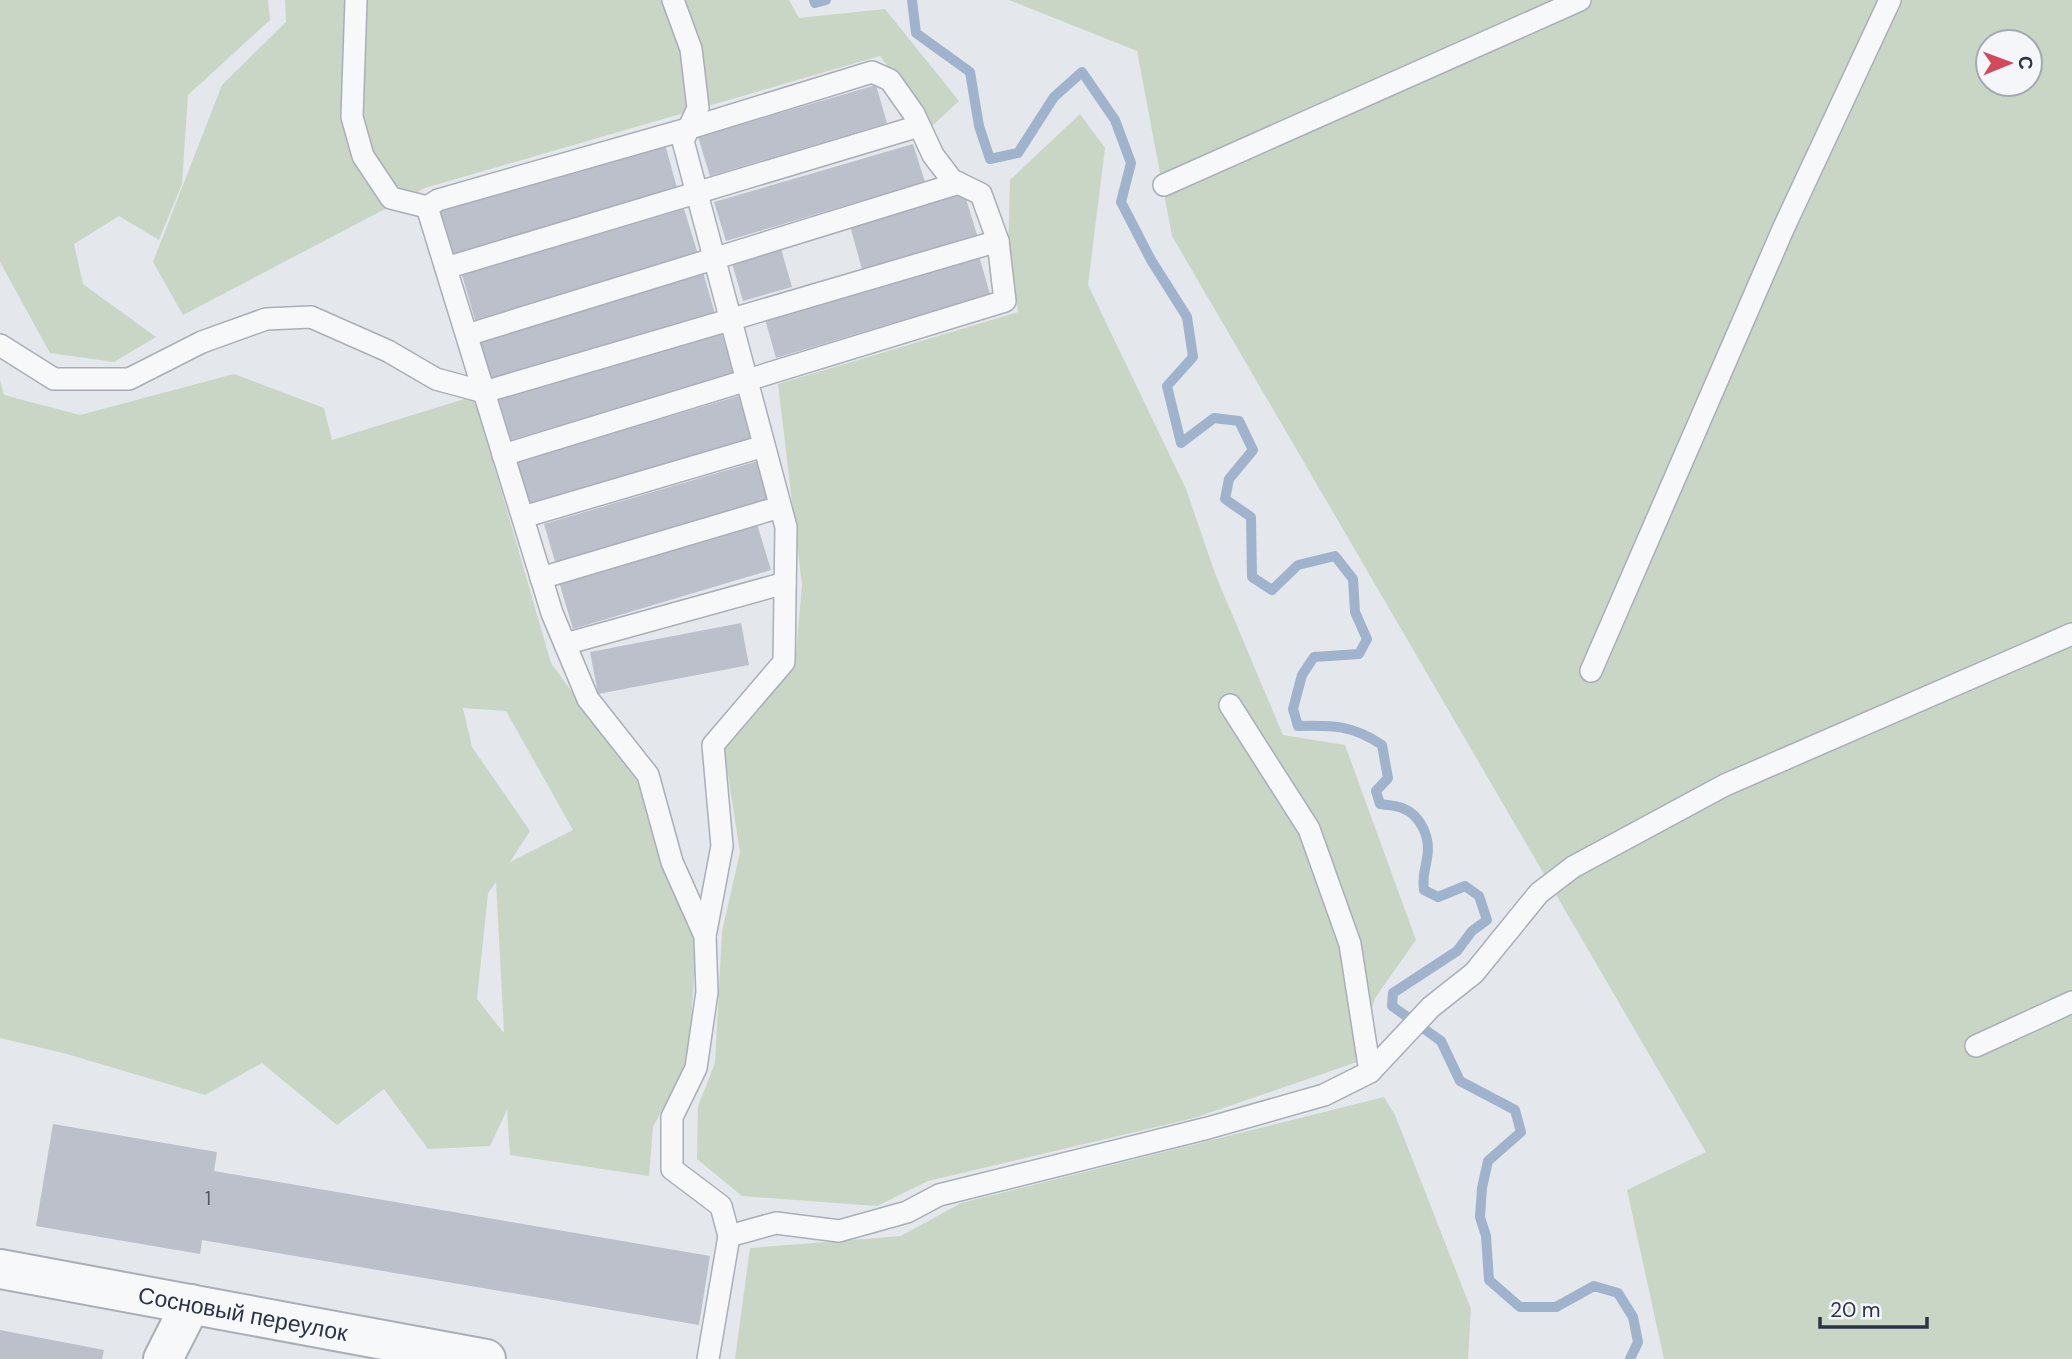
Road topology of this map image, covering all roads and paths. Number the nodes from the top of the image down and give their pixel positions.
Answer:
1 (356, 0) edge
2 (673, 0) edge
3 (1580, 0) edge
4 (1890, 0) edge
5 (919, 126) junction
6 (687, 129) junction
7 (959, 183) junction
8 (1164, 185) dead end
9 (697, 193) junction
10 (427, 206) junction
11 (998, 240) junction
12 (714, 257) junction
13 (446, 268) junction
14 (731, 319) junction
15 (467, 335) junction
16 (0, 345) edge
17 (747, 381) junction
18 (484, 392) junction
19 (764, 446) junction
20 (503, 454) junction
21 (780, 507) junction
22 (523, 517) junction
23 (541, 578) junction
24 (785, 583) junction
25 (2072, 634) edge
26 (565, 644) junction
27 (1591, 671) dead end
28 (1230, 705) dead end
29 (705, 936) junction
30 (2072, 1002) edge
31 (1976, 1046) dead end
32 (1370, 1072) junction
33 (729, 1236) junction
34 (0, 1269) edge
35 (191, 1304) junction
36 (163, 1359) edge
37 (486, 1359) edge
38 (708, 1359) edge

1 - 10 lane
2 - 6 lane
3 - 8 lane
4 - 27 lane
5 - 6 lane
5 - 7 lane
5 - 9 lane
6 - 9 lane
6 - 10 lane
7 - 11 lane
7 - 12 lane
9 - 12 lane
9 - 13 lane
10 - 13 lane
11 - 14 lane
11 - 17 lane
12 - 14 lane
12 - 15 lane
13 - 15 lane
14 - 17 lane
14 - 18 lane
15 - 18 lane
16 - 18 lane
17 - 19 lane
17 - 20 lane
18 - 20 lane
19 - 21 lane
19 - 22 lane
20 - 22 lane
21 - 23 lane
21 - 24 lane
22 - 23 lane
23 - 26 lane
24 - 26 lane
24 - 29 lane
25 - 32 lane
26 - 29 lane
28 - 32 lane
29 - 33 lane
30 - 31 lane
32 - 33 lane
33 - 38 lane
34 - 35 street, Сосновый переулок
35 - 36 street
35 - 37 street, Сосновый переулок

